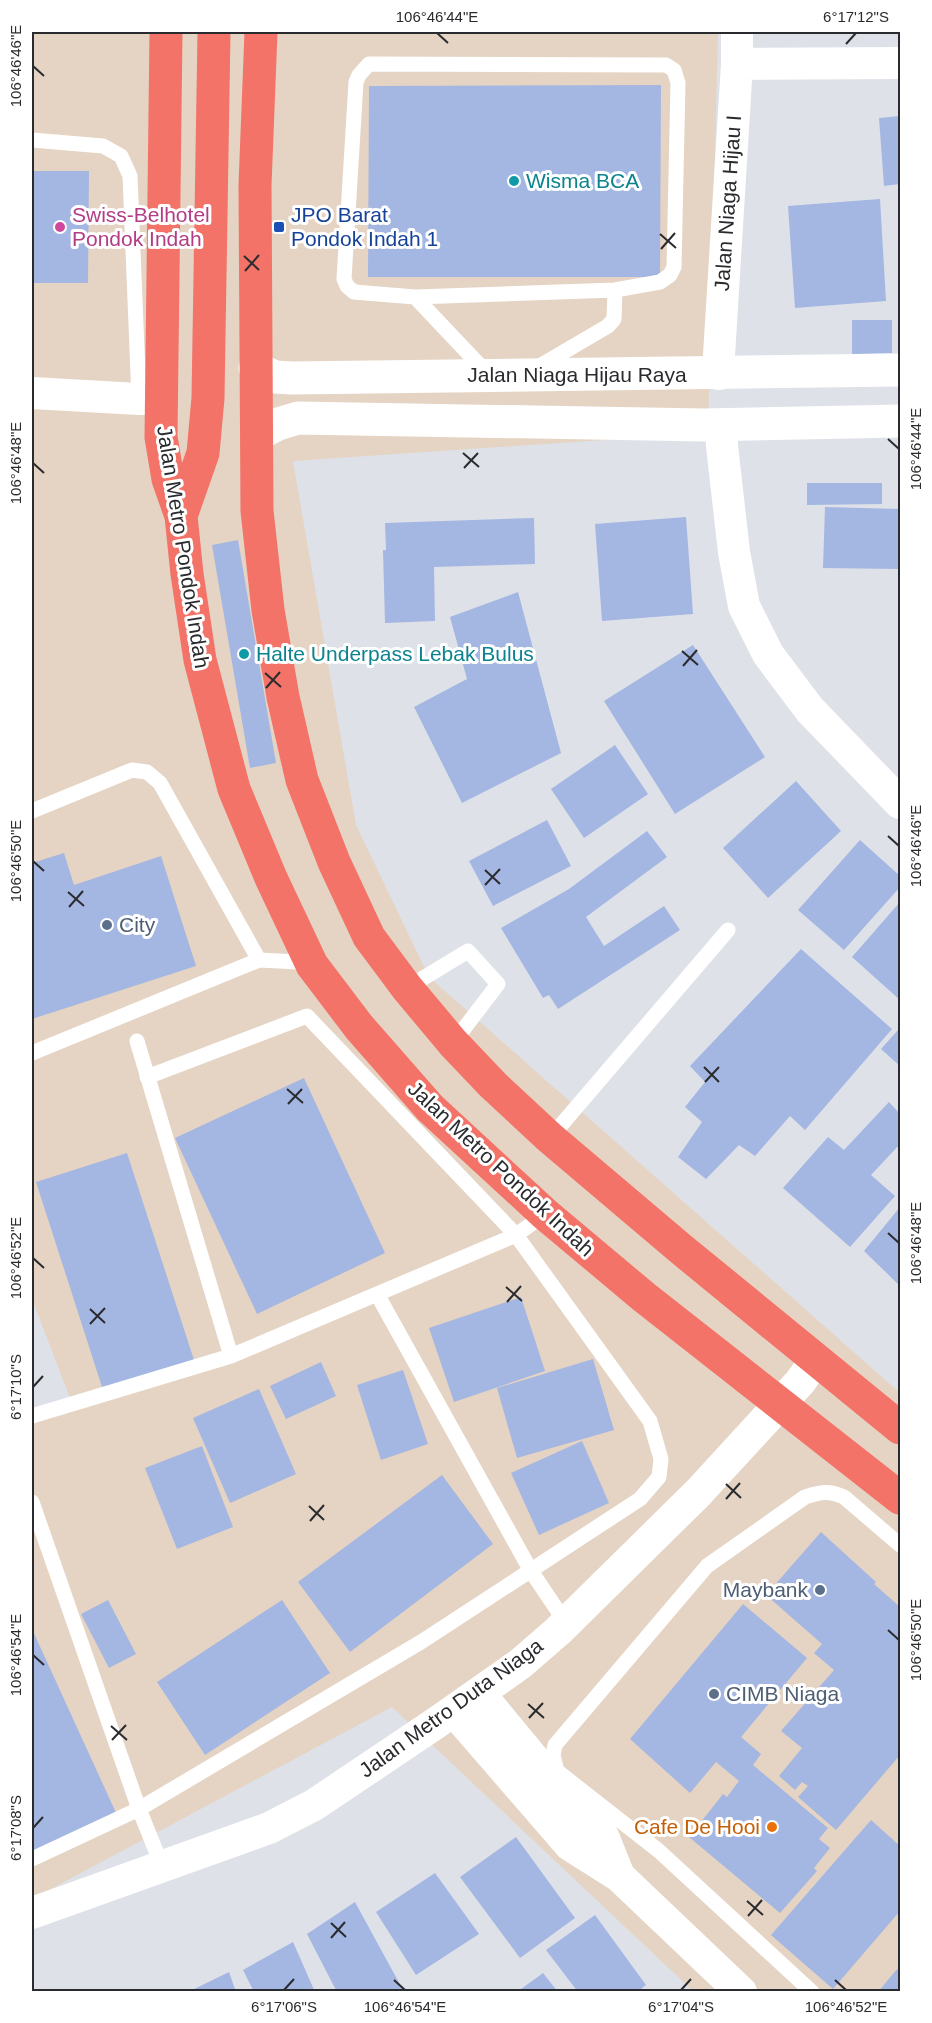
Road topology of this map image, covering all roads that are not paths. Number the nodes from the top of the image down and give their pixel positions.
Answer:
1 (166, 32) edge
2 (214, 32) edge
3 (261, 32) edge
4 (737, 32) edge
5 (900, 63) edge
6 (737, 64) junction
7 (32, 140) edge
8 (615, 290) junction
9 (415, 297) junction
10 (255, 368) junction
11 (900, 370) edge
12 (526, 374) junction
13 (719, 374) junction
14 (489, 375) junction
15 (292, 378) junction
16 (32, 393) edge
17 (152, 399) junction
18 (297, 418) junction
19 (900, 421) edge
20 (721, 425) junction
21 (257, 435) junction
22 (181, 516) junction
23 (900, 803) edge
24 (32, 811) edge
25 (728, 930) dead end
26 (259, 960) junction
27 (312, 964) junction
28 (406, 988) junction
29 (137, 1041) dead end
30 (453, 1043) junction
31 (32, 1053) edge
32 (147, 1077) junction
33 (550, 1138) junction
34 (545, 1214) junction
35 (516, 1235) junction
36 (377, 1294) junction
37 (231, 1356) junction
38 (816, 1360) junction
39 (781, 1403) junction
40 (32, 1416) edge
41 (900, 1428) edge
42 (900, 1498) edge
43 (32, 1502) edge
44 (900, 1545) edge
45 (531, 1570) junction
46 (566, 1623) junction
47 (479, 1693) junction
48 (454, 1711) junction
49 (140, 1809) junction
50 (32, 1859) edge
51 (162, 1866) junction
52 (620, 1876) junction
53 (32, 1913) edge
54 (741, 1992) edge
55 (812, 1992) edge

1 - 17 highway, Jalan Metro Pondok Indah
2 - 22 highway
3 - 10 highway
4 - 6 street, Jalan Niaga Hijau I
5 - 6 street
6 - 13 street, Jalan Niaga Hijau I
7 - 17 lane
8 - 9 lane
8 - 9 lane
8 - 12 lane
9 - 14 lane
10 - 15 street, Jalan Niaga Hijau Raya
10 - 21 highway
11 - 13 street, Jalan Niaga Hijau Raya
12 - 13 street, Jalan Niaga Hijau Raya
12 - 14 street, Jalan Niaga Hijau Raya
14 - 15 street, Jalan Niaga Hijau Raya
15 - 18 street
16 - 17 street
17 - 22 highway, Jalan Metro Pondok Indah
18 - 20 street
18 - 21 street
19 - 20 street
20 - 23 street
21 - 28 highway
22 - 27 highway, Jalan Metro Pondok Indah
24 - 26 lane
25 - 33 lane
26 - 27 lane
26 - 31 lane
27 - 34 highway, Jalan Metro Pondok Indah
28 - 30 highway
28 - 30 lane
29 - 32 lane
30 - 33 highway
32 - 35 lane
32 - 37 lane
33 - 38 highway
34 - 35 lane
34 - 39 highway, Jalan Metro Pondok Indah
35 - 36 lane
35 - 45 lane
36 - 37 lane
36 - 45 lane
37 - 40 lane
38 - 39 street, Jalan Metro Duta Niaga
38 - 41 highway
39 - 42 highway, Jalan Metro Pondok Indah
39 - 46 street, Jalan Metro Duta Niaga
43 - 49 lane
44 - 55 lane
45 - 46 lane
45 - 49 lane
46 - 47 street, Jalan Metro Duta Niaga
47 - 48 street, Jalan Metro Duta Niaga
47 - 52 street
48 - 51 street, Jalan Metro Duta Niaga
48 - 52 street
49 - 50 lane
49 - 51 lane
51 - 53 street, Jalan Metro Duta Niaga
52 - 54 street

